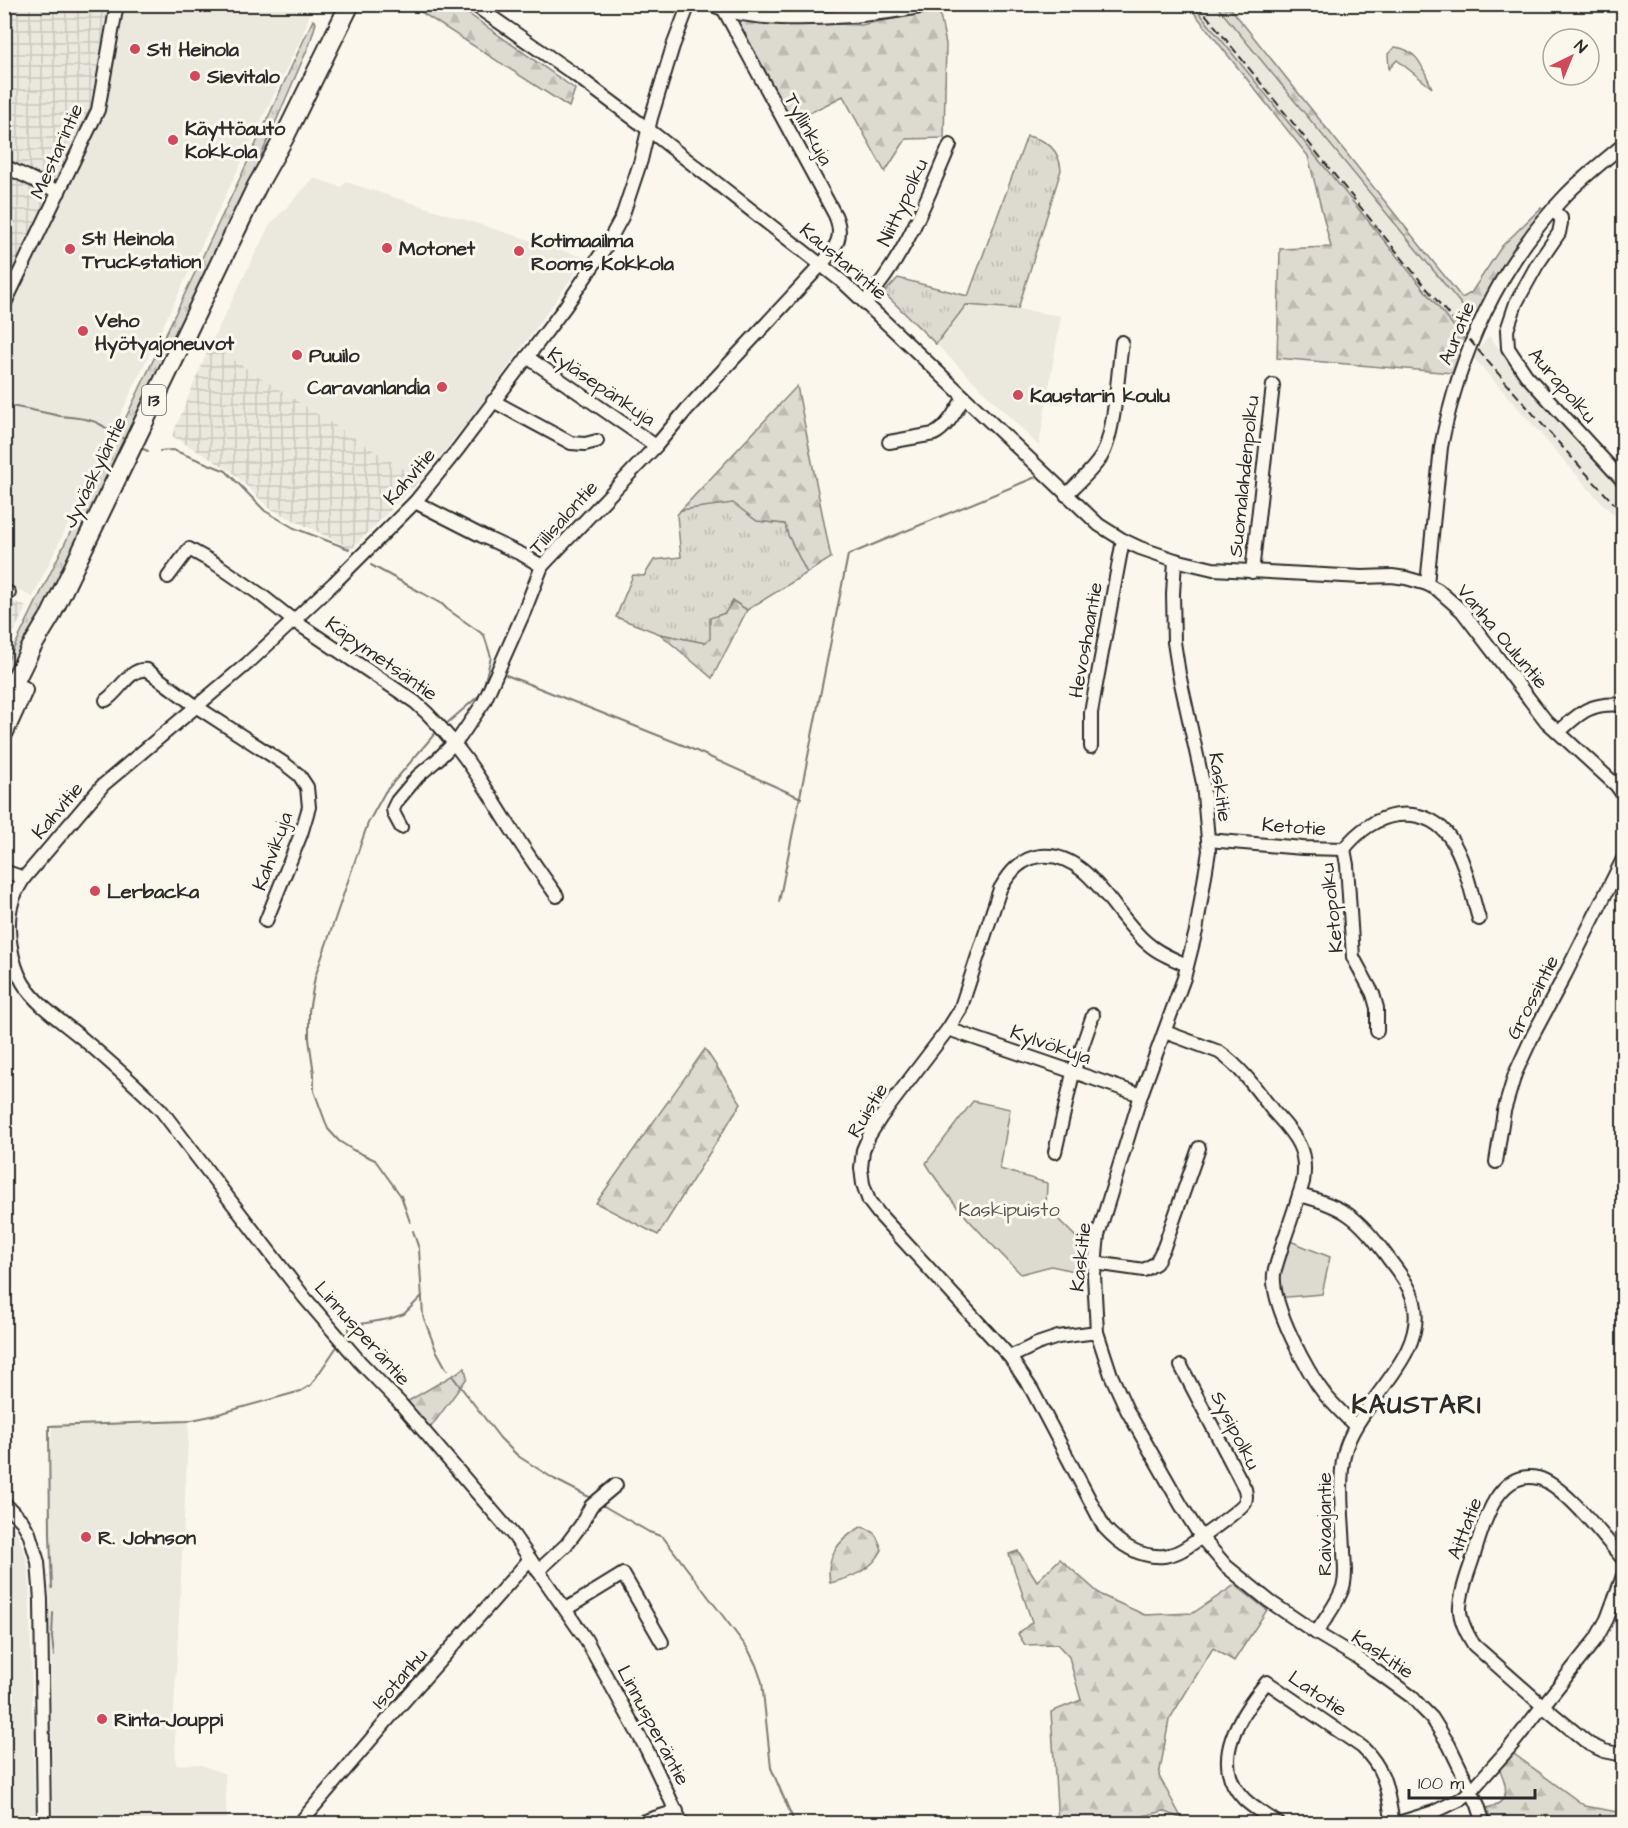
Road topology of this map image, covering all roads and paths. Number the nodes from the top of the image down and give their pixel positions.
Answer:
1 (117, 4) edge
2 (337, 4) edge
3 (350, 4) edge
4 (689, 4) edge
5 (711, 4) edge
6 (935, 4) edge
7 (476, 5) edge
8 (724, 10) junction
9 (844, 10) edge
10 (649, 130) junction
11 (1623, 144) edge
12 (950, 145) dead end
13 (4, 166) edge
14 (257, 186) junction
15 (59, 192) junction
16 (1553, 210) junction
17 (820, 265) junction
18 (865, 302) junction
19 (4, 305) edge
20 (1122, 342) dead end
21 (526, 357) junction
22 (1273, 385) dead end
23 (964, 397) junction
24 (494, 401) junction
25 (597, 441) dead end
26 (889, 442) dead end
27 (656, 446) junction
28 (1623, 482) edge
29 (1066, 495) junction
30 (415, 502) junction
31 (1123, 540) junction
32 (1174, 560) junction
33 (542, 566) junction
34 (1252, 572) junction
35 (168, 577) dead end
36 (1427, 584) junction
37 (51, 615) junction
38 (294, 621) junction
39 (106, 700) dead end
40 (4, 703) edge
41 (1623, 705) edge
42 (197, 707) junction
43 (4, 732) edge
44 (1559, 732) junction
45 (454, 743) junction
46 (1091, 747) dead end
47 (1623, 796) edge
48 (401, 827) dead end
49 (1208, 840) junction
50 (1344, 849) junction
51 (1623, 857) edge
52 (4, 871) edge
53 (24, 878) junction
54 (10, 888) edge
55 (557, 896) dead end
56 (1479, 919) dead end
57 (266, 921) dead end
58 (1187, 965) junction
59 (1093, 1015) dead end
60 (948, 1029) junction
61 (1377, 1031) dead end
62 (1165, 1032) junction
63 (1073, 1073) junction
64 (1141, 1095) junction
65 (1199, 1148) dead end
66 (1054, 1152) dead end
67 (1496, 1162) dead end
68 (1299, 1195) junction
69 (1095, 1263) junction
70 (1097, 1332) junction
71 (1010, 1357) junction
72 (1181, 1366) dead end
73 (1355, 1426) junction
74 (616, 1485) dead end
75 (4, 1503) edge
76 (1204, 1534) junction
77 (530, 1559) junction
78 (1623, 1560) edge
79 (538, 1571) junction
80 (1623, 1573) edge
81 (566, 1609) junction
82 (1316, 1634) junction
83 (662, 1642) dead end
84 (1543, 1706) junction
85 (1623, 1755) edge
86 (1471, 1791) junction
87 (677, 1811) junction
88 (45, 1824) edge
89 (299, 1824) edge
90 (635, 1824) edge
91 (682, 1824) edge
92 (1279, 1824) edge
93 (1394, 1824) edge
94 (1484, 1824) edge

1 - 15 street, Mestarintie
2 - 14 highway, Jyväskyläntie / 13
3 - 14 highway, Jyväskyläntie / 13
4 - 10 street, Kahvitie
5 - 8 street
6 - 9 street
7 - 10 street, Kaustarintie
8 - 9 street
8 - 17 street, Tyllinkuja
10 - 17 street, Kaustarintie
10 - 21 street, Kahvitie
11 - 16 street, Auratie
12 - 18 street, Niittypolku
13 - 15 street
14 - 37 highway, Jyväskyläntie / 13
15 - 19 street, Mestarintie
16 - 28 street, Aurapolku
16 - 36 street, Auratie
17 - 18 street, Kaustarintie
17 - 27 street, Tiilisalontie
18 - 23 street, Kaustarintie
20 - 29 street
21 - 24 street, Kahvitie
21 - 27 street, Kyläsepänkuja
22 - 34 street, Suomalahdenpolku
23 - 26 street
23 - 29 street, Kaustarintie
24 - 25 street
24 - 30 street, Kahvitie
27 - 33 street, Tiilisalontie
29 - 31 street, Kaustarintie
30 - 33 street
30 - 38 street, Kahvitie
31 - 32 street, Kaustarintie
31 - 46 street, Hevoshaantie
32 - 34 street, Vanha Ouluntie
32 - 49 street, Kaskitie
33 - 45 street, Tiilisalontie
34 - 36 street, Vanha Ouluntie
35 - 38 street, Käpymetsäntie
36 - 44 street, Vanha Ouluntie
37 - 40 highway, Jyväskyläntie / 13
37 - 43 highway, Jyväskyläntie / 13
38 - 42 street, Kahvitie
38 - 45 street, Käpymetsäntie
39 - 42 street, Kahvikuja
41 - 44 street
42 - 53 street, Kahvitie
42 - 57 street, Kahvikuja
44 - 47 street, Vanha Ouluntie
45 - 48 street, Tiilisalontie
45 - 55 street, Käpymetsäntie
49 - 50 street, Ketotie
49 - 58 street, Kaskitie
50 - 56 street, Ketotie
50 - 61 street, Ketopolku
51 - 67 street, Grossintie
52 - 53 street
53 - 54 street, Linnusperäntie
54 - 77 street, Linnusperäntie
58 - 60 street, Ruistie
58 - 62 street, Kaskitie
59 - 63 street
60 - 63 street, Kylvökuja
60 - 71 street, Ruistie
62 - 64 street, Kaskitie
62 - 68 street
63 - 64 street, Kylvökuja
63 - 66 street
64 - 69 street, Kaskitie
65 - 69 street
68 - 73 street
68 - 73 street, Raivaajantie
69 - 70 street, Kaskitie
70 - 71 street
70 - 76 street, Kaskitie
71 - 76 street, Ruistie
72 - 76 street, Sysipolku
73 - 82 street, Raivaajantie
74 - 79 street
75 - 88 street
76 - 82 street, Kaskitie
77 - 79 street, Linnusperäntie
77 - 89 street, Isotanhu
78 - 84 street, Aittatie
79 - 81 street, Linnusperäntie
80 - 84 street
81 - 83 street
81 - 87 street, Linnusperäntie
82 - 86 street, Kaskitie
84 - 85 street, Aittatie
84 - 86 street
86 - 93 street, Latotie
86 - 94 street, Kaskitie
87 - 90 street
87 - 91 street, Linnusperäntie
92 - 93 street, Latotie

